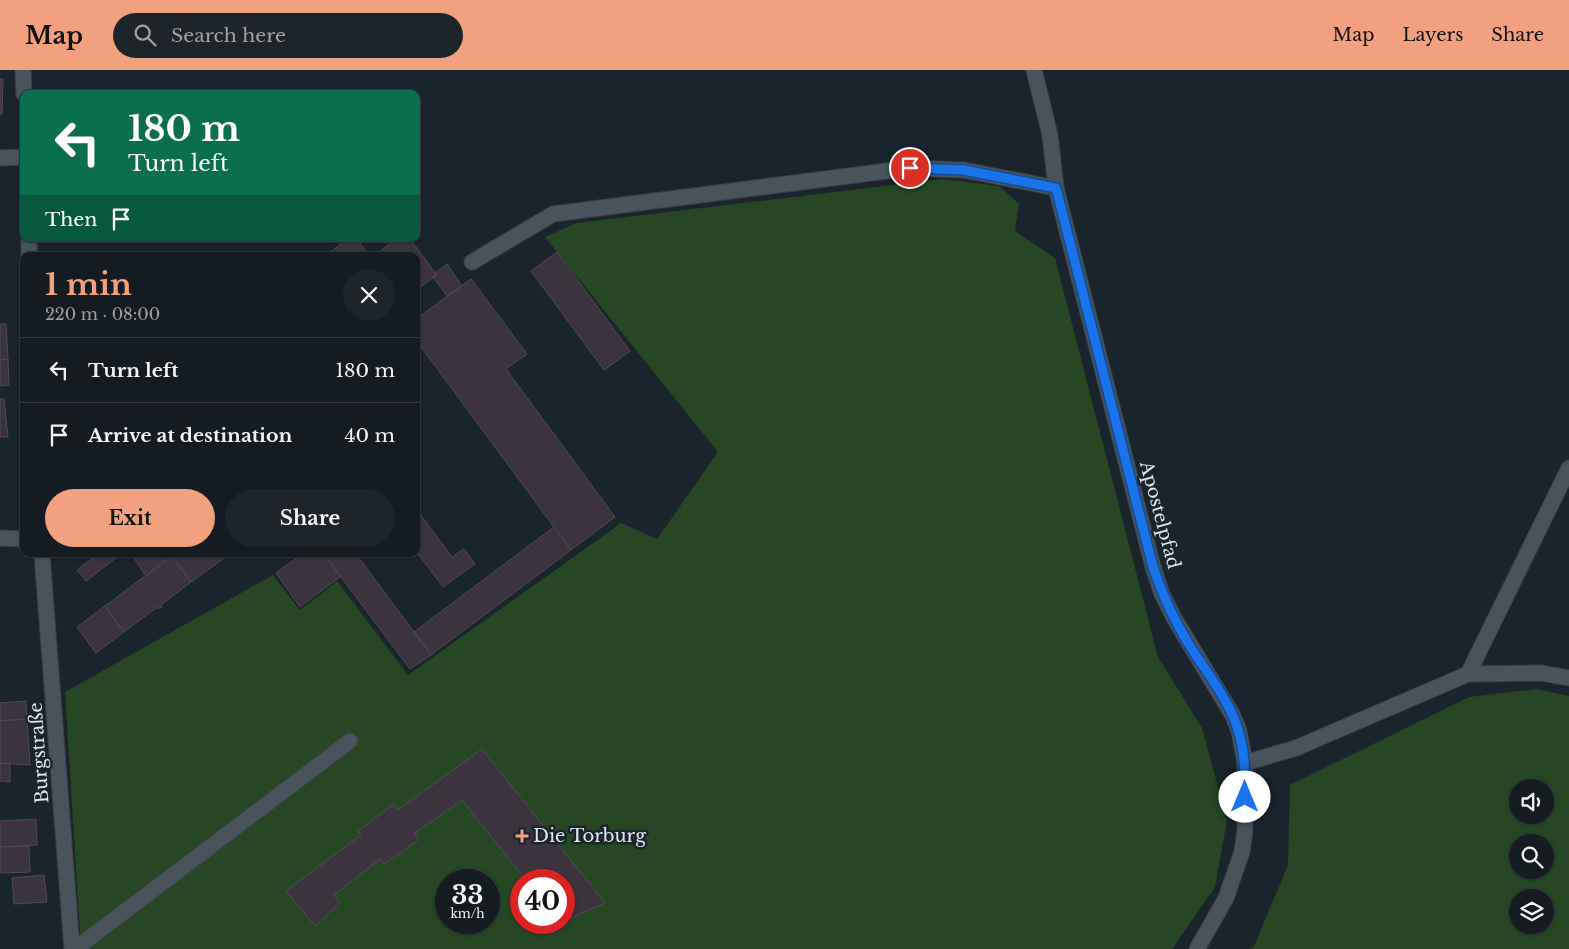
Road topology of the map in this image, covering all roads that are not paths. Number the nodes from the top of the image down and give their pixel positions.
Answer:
1 (23, 70) edge
2 (1034, 70) edge
3 (24, 90) edge
4 (20, 157) edge
5 (0, 158) edge
6 (1056, 188) junction
7 (472, 262) dead end
8 (1569, 468) edge
9 (0, 538) edge
10 (20, 539) edge
11 (42, 557) edge
12 (1468, 674) junction
13 (1569, 678) edge
14 (350, 740) dead end
15 (1245, 763) junction
16 (73, 949) edge
17 (1197, 949) edge

1 - 3 street
2 - 6 street, Apostelpfad
4 - 5 street
6 - 7 street
6 - 15 street, Apostelpfad
8 - 12 street
9 - 10 street
11 - 16 street, Burgstraße
12 - 13 street
12 - 15 street
14 - 16 street
15 - 17 street, Apostelpfad

